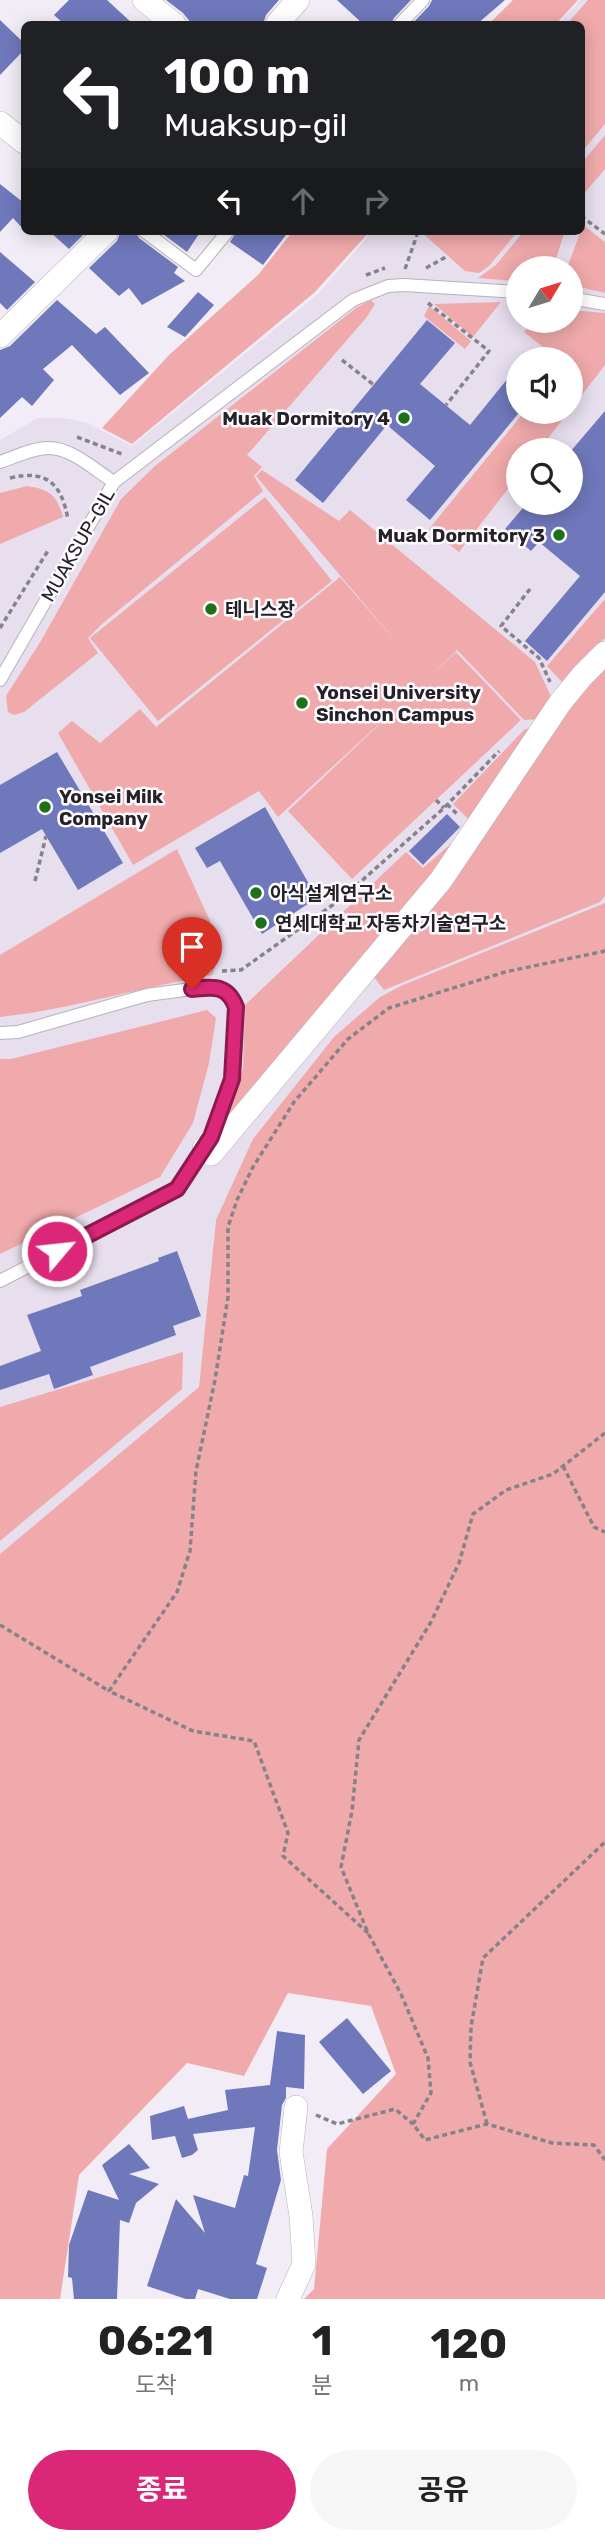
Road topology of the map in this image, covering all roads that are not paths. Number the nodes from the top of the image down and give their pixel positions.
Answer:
1 (144, 0) edge
2 (298, 0) edge
3 (423, 0) edge
4 (170, 21) edge
5 (280, 21) edge
6 (403, 21) edge
7 (0, 123) edge
8 (21, 140) edge
9 (103, 235) edge
10 (149, 235) edge
11 (225, 235) edge
12 (506, 291) edge
13 (583, 300) edge
14 (605, 304) edge
15 (0, 336) edge
16 (0, 462) edge
17 (114, 482) junction
18 (605, 653) edge
19 (0, 680) edge
20 (0, 1033) edge
21 (204, 1148) junction
22 (0, 1282) edge
23 (296, 2107) road end
24 (288, 2299) edge

1 - 4 street
2 - 5 street
3 - 6 lane
7 - 8 street
9 - 15 street
10 - 11 lane
12 - 17 lane
13 - 14 lane
16 - 17 lane, MUAKSUP-GIL
17 - 19 lane, MUAKSUP-GIL
18 - 21 street
20 - 21 lane
21 - 22 lane
23 - 24 street

